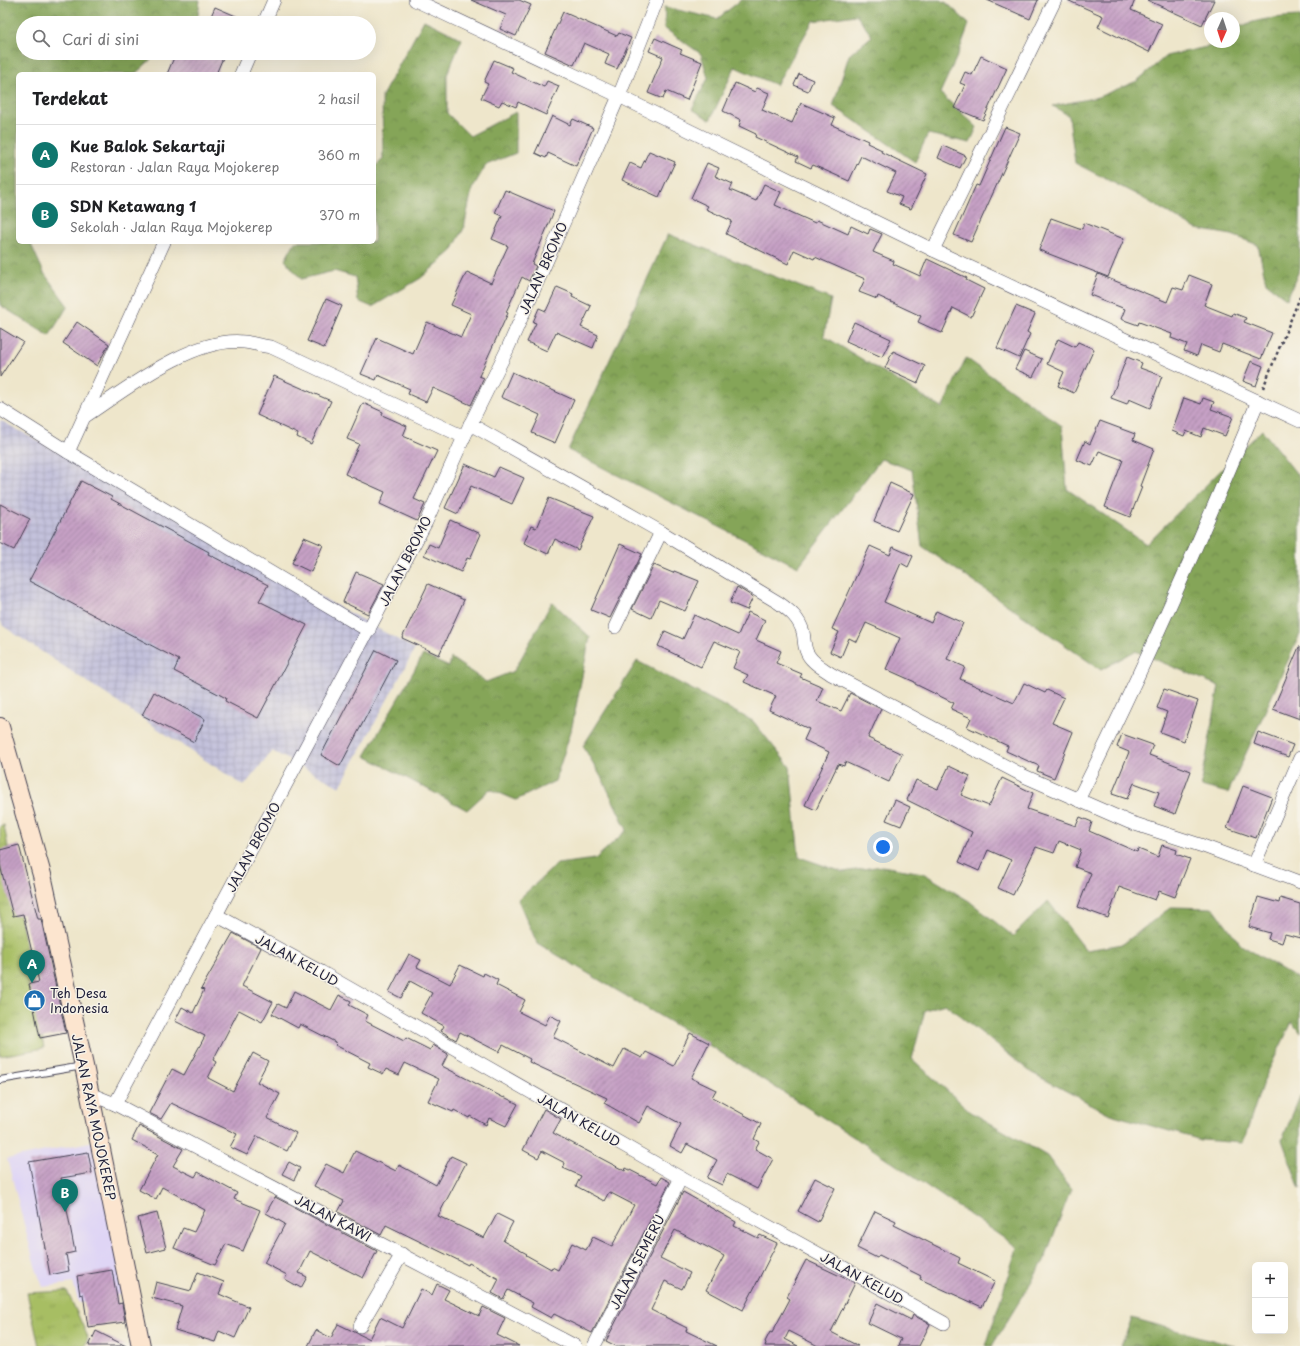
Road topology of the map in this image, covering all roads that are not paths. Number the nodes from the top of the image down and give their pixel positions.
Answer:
1 (274, 0) edge
2 (414, 0) edge
3 (657, 0) edge
4 (1055, 0) edge
5 (267, 16) edge
6 (247, 60) edge
7 (242, 72) edge
8 (620, 96) junction
9 (163, 244) edge
10 (934, 250) junction
11 (1258, 401) junction
12 (0, 408) edge
13 (84, 417) junction
14 (1300, 421) edge
15 (470, 424) junction
16 (464, 437) junction
17 (68, 452) junction
18 (660, 532) junction
19 (615, 627) dead end
20 (369, 631) junction
21 (0, 727) edge
22 (1300, 758) edge
23 (1078, 800) junction
24 (1254, 865) junction
25 (1300, 882) edge
26 (216, 915) junction
27 (84, 1066) junction
28 (0, 1080) edge
29 (90, 1094) junction
30 (115, 1104) junction
31 (680, 1178) junction
32 (402, 1254) junction
33 (944, 1323) dead end
34 (360, 1326) dead end
35 (141, 1346) edge
36 (575, 1346) edge
37 (594, 1346) edge

1 - 5 street
2 - 8 street
3 - 8 street, JALAN BROMO
4 - 10 street
6 - 7 street
8 - 10 street
8 - 15 street, JALAN BROMO
9 - 13 street
10 - 11 street
11 - 14 street
11 - 23 street
12 - 17 street
13 - 16 street
13 - 17 street
15 - 16 street, JALAN BROMO
15 - 18 street
16 - 20 street, JALAN BROMO
17 - 20 street
18 - 19 street
18 - 23 street
20 - 26 street, JALAN BROMO
21 - 27 main road, JALAN RAYA MOJOKEREP
22 - 24 street
23 - 24 street
24 - 25 street
26 - 30 street, JALAN BROMO
26 - 31 street, JALAN KELUD
27 - 28 lane
27 - 29 main road, JALAN RAYA MOJOKEREP
29 - 30 street, JALAN KAWI
29 - 35 main road, JALAN RAYA MOJOKEREP
30 - 32 street, JALAN KAWI
31 - 33 street, JALAN KELUD
31 - 37 street, JALAN SEMERU
32 - 34 street
32 - 36 street, JALAN KAWI

